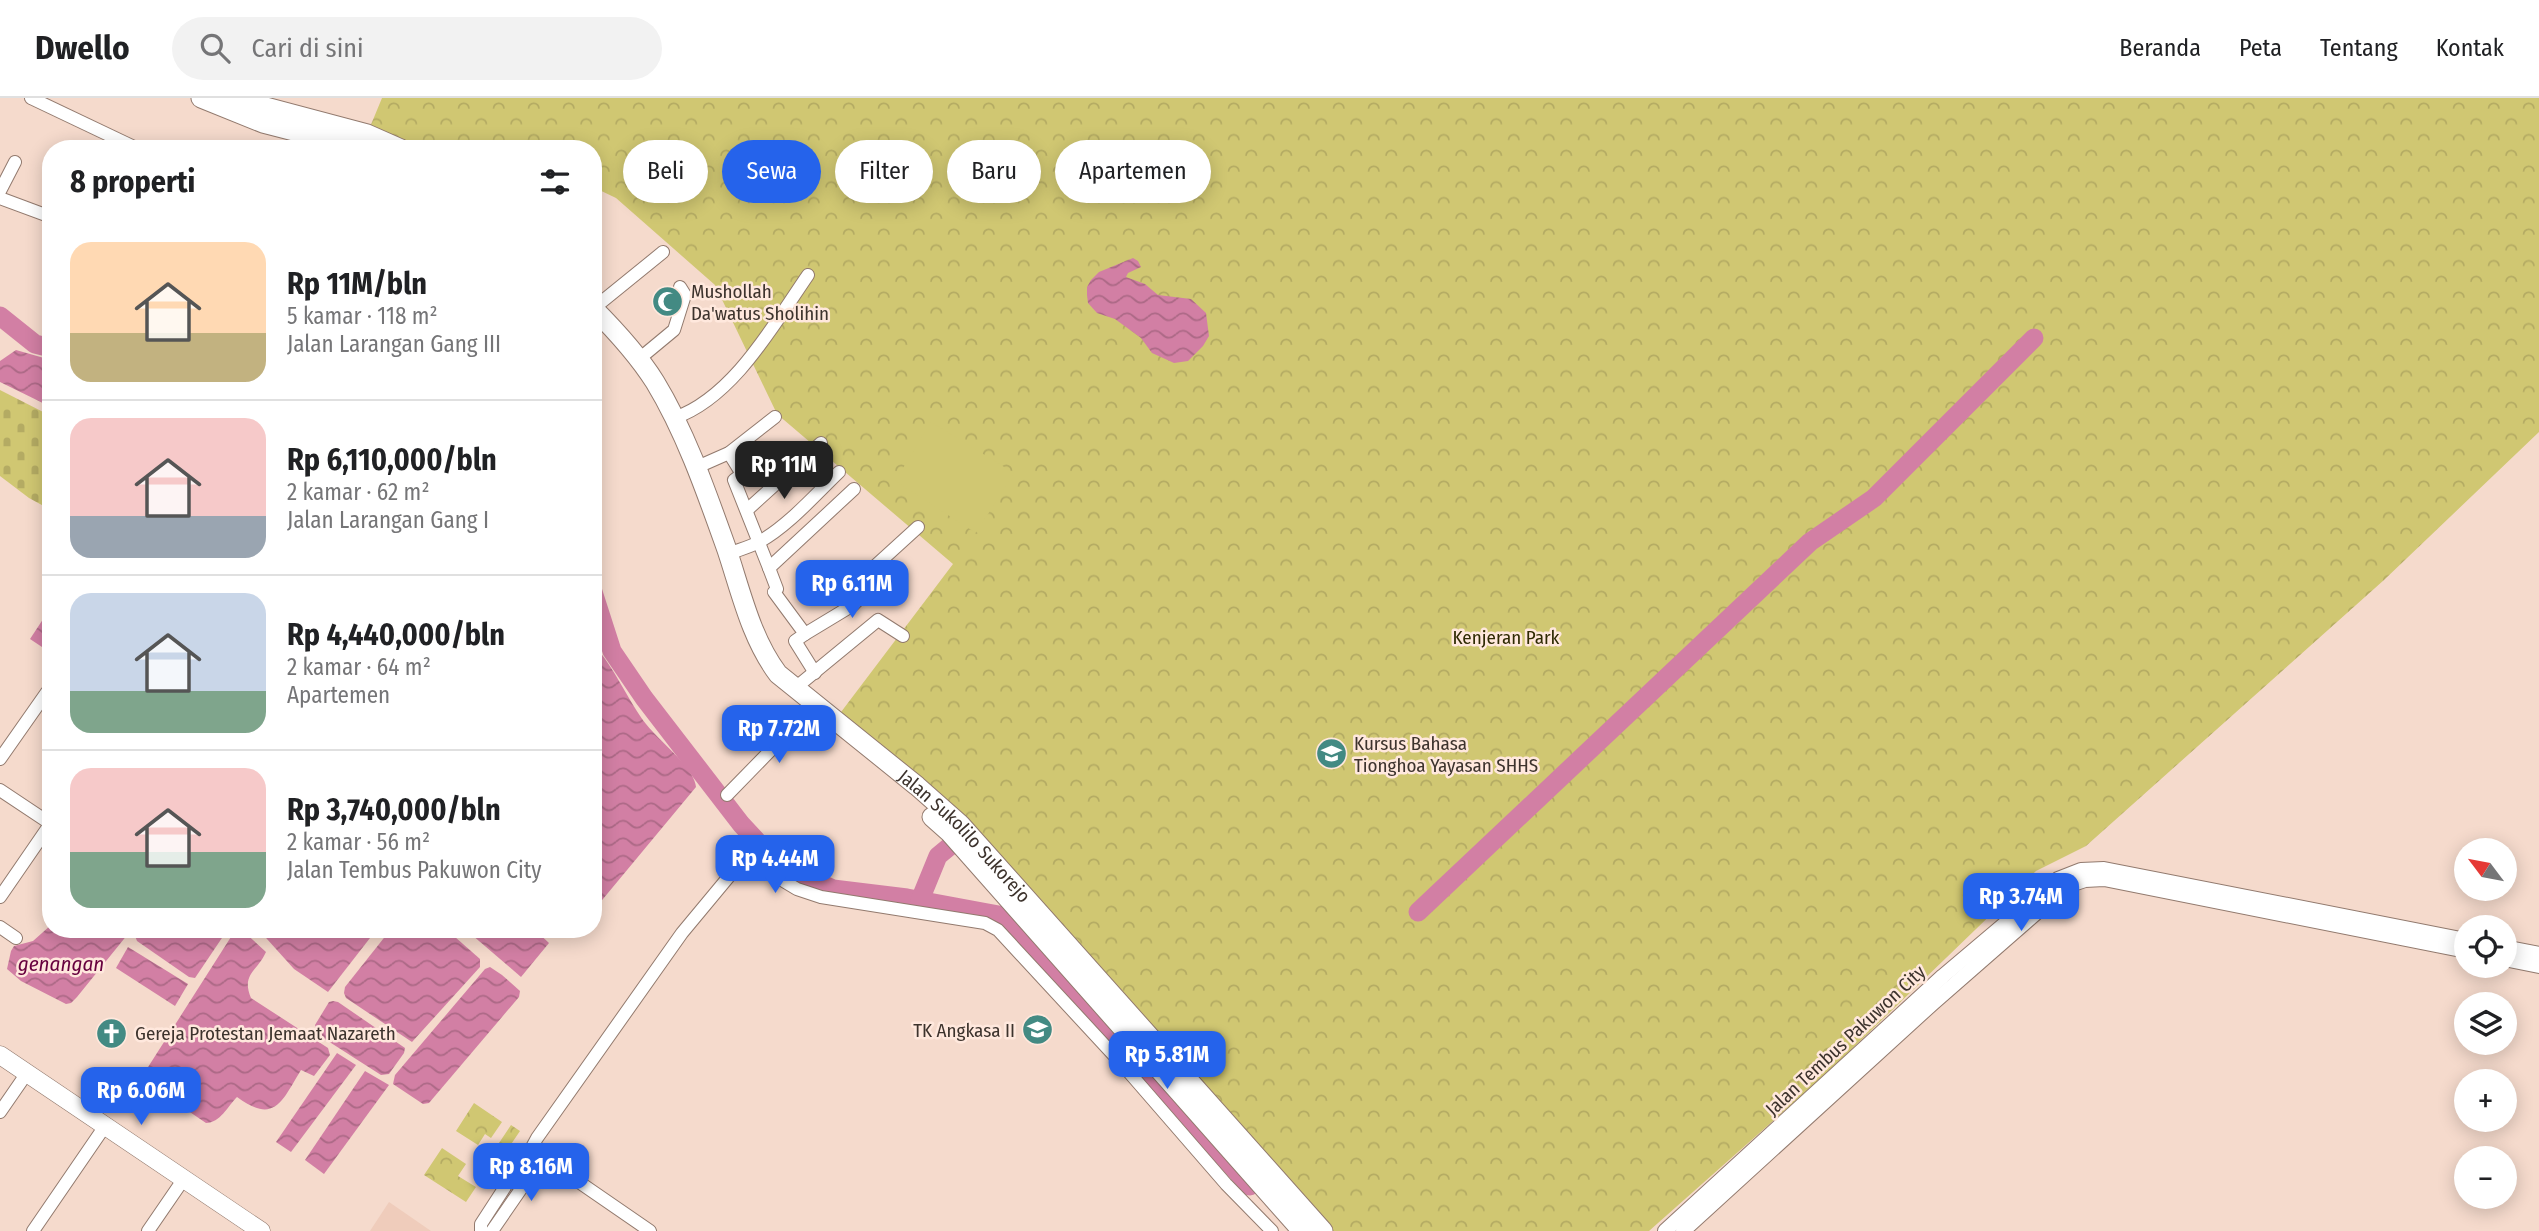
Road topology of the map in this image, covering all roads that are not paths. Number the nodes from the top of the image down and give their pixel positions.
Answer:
1 (31, 98) edge
2 (201, 98) edge
3 (232, 98) edge
4 (121, 140) edge
5 (329, 140) edge
6 (375, 140) edge
7 (15, 162) dead end
8 (0, 191) edge
9 (0, 198) edge
10 (42, 214) edge
11 (663, 252) dead end
12 (808, 275) dead end
13 (680, 287) dead end
14 (602, 303) edge
15 (602, 317) edge
16 (640, 358) junction
17 (671, 412) junction
18 (775, 417) dead end
19 (821, 443) dead end
20 (729, 453) junction
21 (697, 468) junction
22 (839, 472) dead end
23 (854, 489) dead end
24 (747, 510) junction
25 (918, 527) dead end
26 (760, 542) junction
27 (733, 552) junction
28 (769, 568) junction
29 (805, 634) junction
30 (903, 636) dead end
31 (815, 673) junction
32 (775, 677) junction
33 (798, 686) junction
34 (42, 699) edge
35 (808, 712) junction
36 (0, 759) edge
37 (0, 790) edge
38 (727, 795) dead end
39 (42, 818) edge
40 (955, 829) junction
41 (42, 837) edge
42 (0, 897) edge
43 (0, 928) edge
44 (16, 938) dead end
45 (2454, 938) edge
46 (2454, 949) edge
47 (2517, 950) edge
48 (2539, 954) edge
49 (2517, 962) edge
50 (2539, 966) edge
51 (0, 1055) edge
52 (27, 1073) junction
53 (0, 1112) edge
54 (104, 1126) junction
55 (531, 1149) junction
56 (543, 1157) junction
57 (514, 1174) dead end
58 (183, 1180) junction
59 (1269, 1183) junction
60 (505, 1187) dead end
61 (33, 1231) edge
62 (148, 1231) edge
63 (261, 1231) edge
64 (481, 1231) edge
65 (492, 1231) edge
66 (650, 1231) edge
67 (1272, 1231) edge
68 (1302, 1231) edge
69 (1323, 1231) edge
70 (1665, 1231) edge
71 (1683, 1231) edge

1 - 4 street
2 - 5 main road
3 - 6 main road
7 - 8 street
9 - 10 street
11 - 14 street
12 - 17 street
13 - 16 street
15 - 16 main road, Jalan Sukolilo Sukorejo
16 - 17 main road, Jalan Sukolilo Sukorejo
17 - 21 main road, Jalan Sukolilo Sukorejo
18 - 20 street
19 - 24 street
20 - 21 street
20 - 24 street
21 - 27 main road, Jalan Sukolilo Sukorejo
21 - 32 main road, Jalan Sukolilo Sukorejo
22 - 26 street
23 - 28 street
24 - 26 street
25 - 29 street
26 - 27 street
26 - 28 street
27 - 32 main road, Jalan Sukolilo Sukorejo
28 - 29 street
29 - 31 street
30 - 31 street
31 - 33 street
32 - 33 main road, Jalan Sukolilo Sukorejo
32 - 35 main road, Jalan Sukolilo Sukorejo
33 - 40 main road, Jalan Sukolilo Sukorejo
34 - 36 street
35 - 38 street
35 - 40 main road, Jalan Sukolilo Sukorejo
37 - 39 street
40 - 59 main road, Jalan Sukolilo Sukorejo
41 - 42 street
43 - 44 street
45 - 70 street, Jalan Tembus Pakuwon City
46 - 71 street, Jalan Tembus Pakuwon City
47 - 48 street
49 - 50 street
51 - 52 main road
52 - 53 street
52 - 54 main road
54 - 58 main road
54 - 61 street
55 - 56 street
55 - 57 street
55 - 67 street
56 - 65 street
56 - 66 street
58 - 62 street
58 - 63 main road
59 - 68 main road, Jalan Sukolilo Sukorejo
59 - 69 main road, Jalan Sukolilo Sukorejo
60 - 64 street

